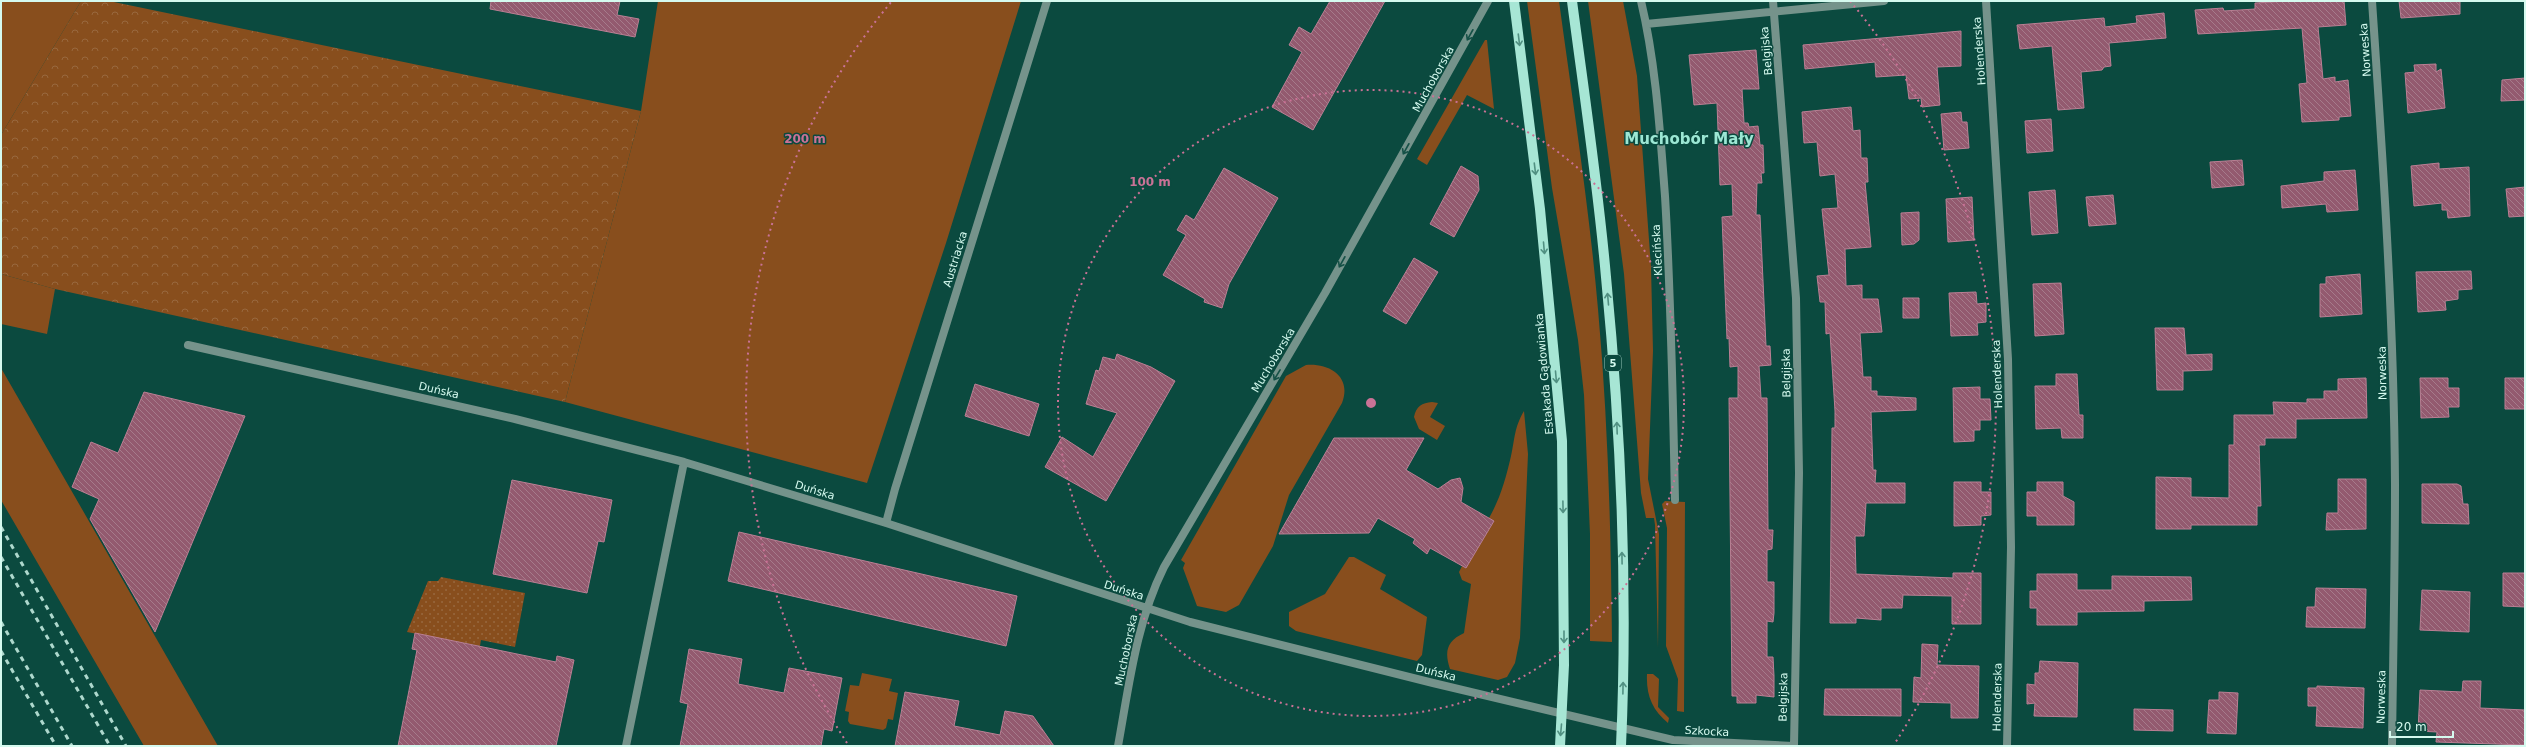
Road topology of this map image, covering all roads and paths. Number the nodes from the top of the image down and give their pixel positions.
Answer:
1 (1047, 1) edge
2 (1488, 1) edge
3 (1514, 1) edge
4 (1572, 1) edge
5 (1641, 1) edge
6 (1773, 1) edge
7 (1884, 1) edge
8 (1986, 1) edge
9 (2372, 1) edge
10 (1774, 11) junction
11 (1646, 24) junction
12 (188, 345) dead end
13 (684, 462) junction
14 (1675, 500) dead end
15 (886, 523) junction
16 (1146, 609) junction
17 (1563, 714) junction
18 (1622, 727) junction
19 (626, 746) edge
20 (1118, 746) edge
21 (1560, 746) edge
22 (1621, 746) edge
23 (1793, 746) edge
24 (2007, 746) edge
25 (2392, 746) edge

1 - 15 street, Austriacka
2 -> 16 street, Muchoborska
3 -> 17 main road, Estakada Gądowianka
18 -> 4 main road, 5
5 - 11 street, Klecińska
6 - 10 street, Belgijska
7 - 10 street
8 - 24 street, Holenderska
9 - 25 street, Norweska
10 - 11 street
10 - 23 street, Belgijska
11 - 14 street, Klecińska
12 - 13 street, Duńska
13 - 15 street, Duńska
13 - 19 street
15 - 16 street, Duńska
16 - 17 street, Duńska
16 - 20 street, Muchoborska
17 - 18 street, Duńska
17 -> 21 main road, Estakada Gądowianka
18 - 22 main road, 5
18 - 23 street, Szkocka

